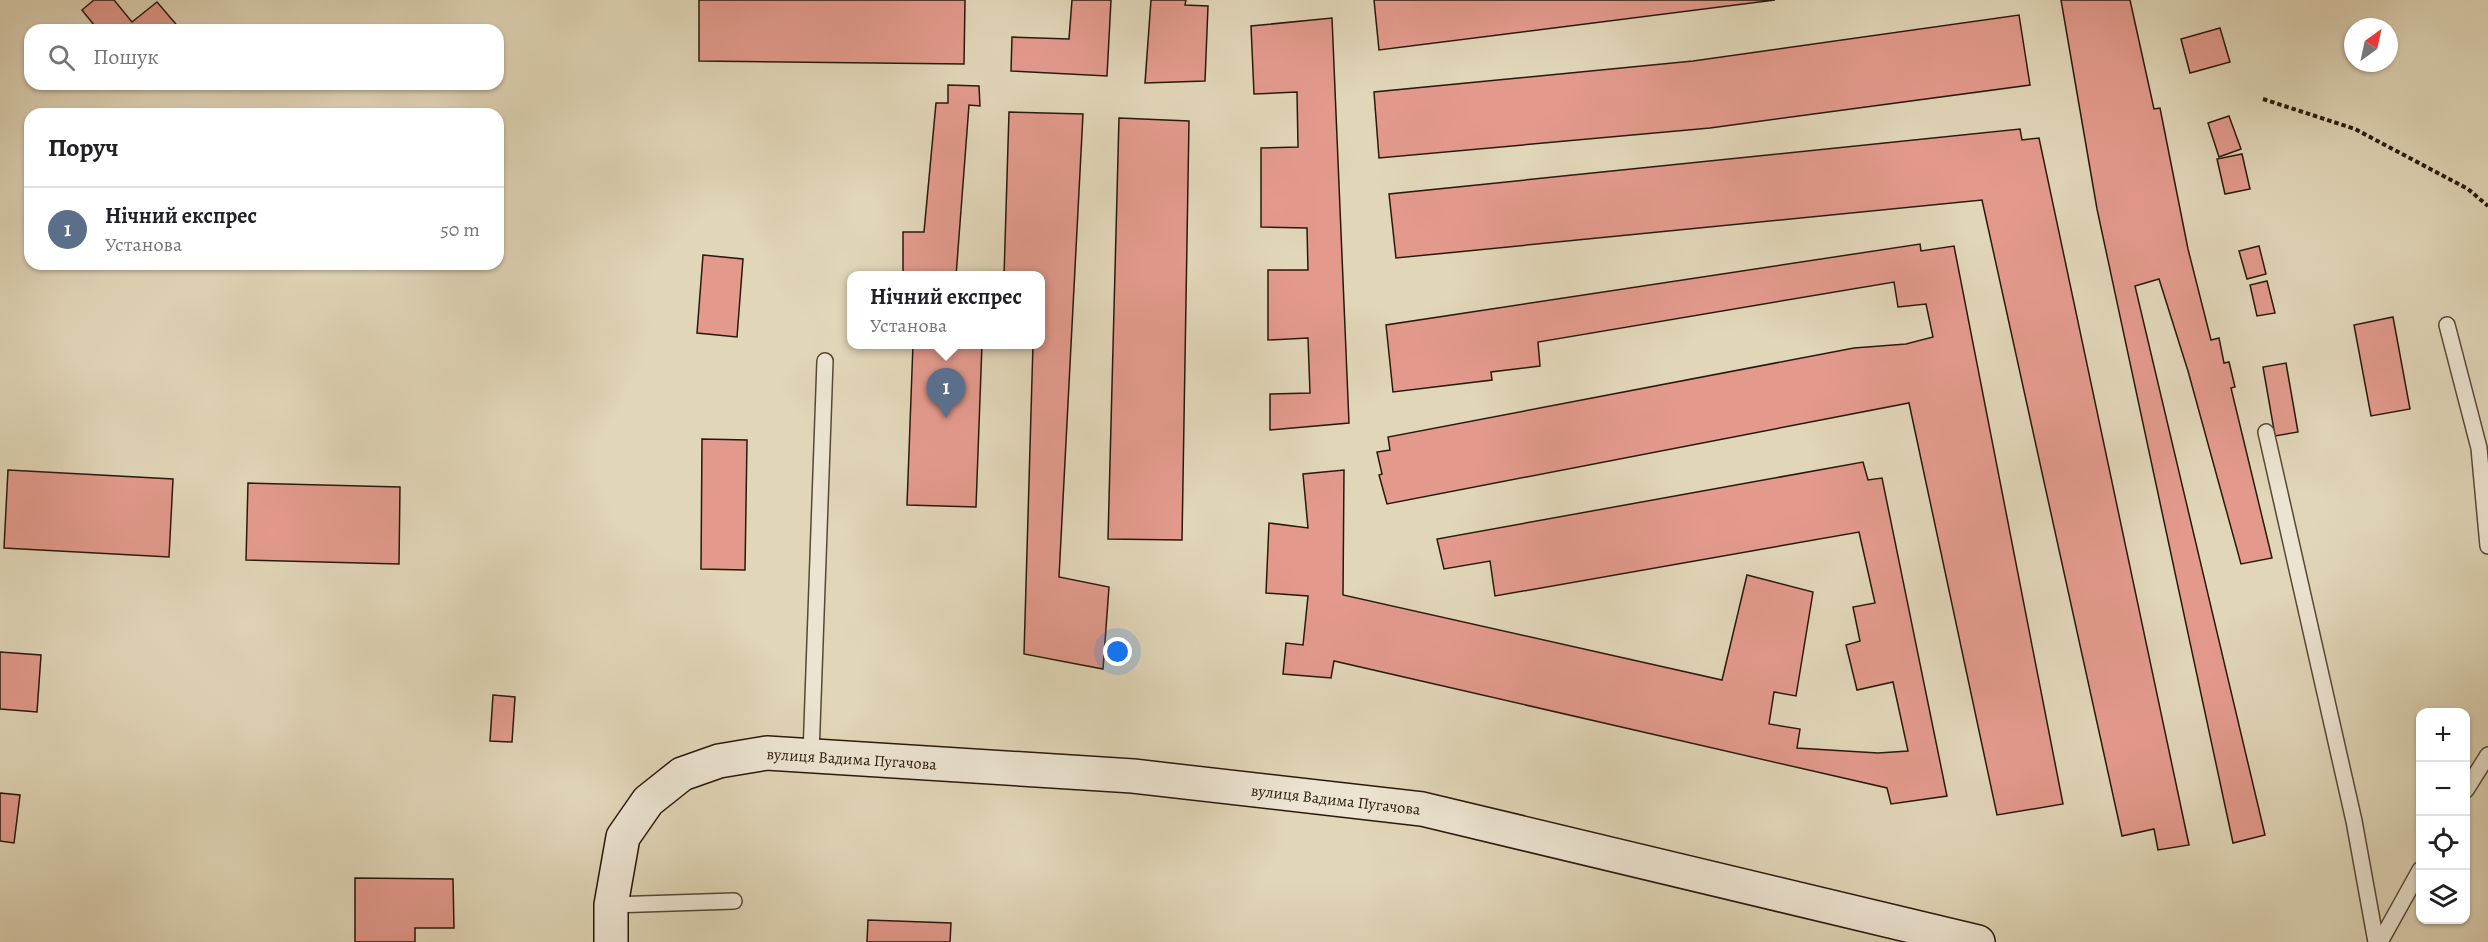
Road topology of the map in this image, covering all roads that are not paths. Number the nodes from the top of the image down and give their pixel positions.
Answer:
1 (2447, 325) dead end
2 (825, 362) dead end
3 (2266, 432) dead end
4 (2488, 546) edge
5 (811, 755) junction
6 (2488, 755) edge
7 (2470, 784) edge
8 (2416, 878) edge
9 (734, 901) dead end
10 (611, 905) junction
11 (611, 942) edge
12 (1978, 942) edge
13 (2378, 942) edge

1 - 4 lane
2 - 5 lane
3 - 13 lane
5 - 10 street, вулиця Вадима Пугачова
5 - 12 street, вулиця Вадима Пугачова
6 - 7 lane
8 - 13 lane
9 - 10 lane
10 - 11 street, вулиця Вадима Пугачова

